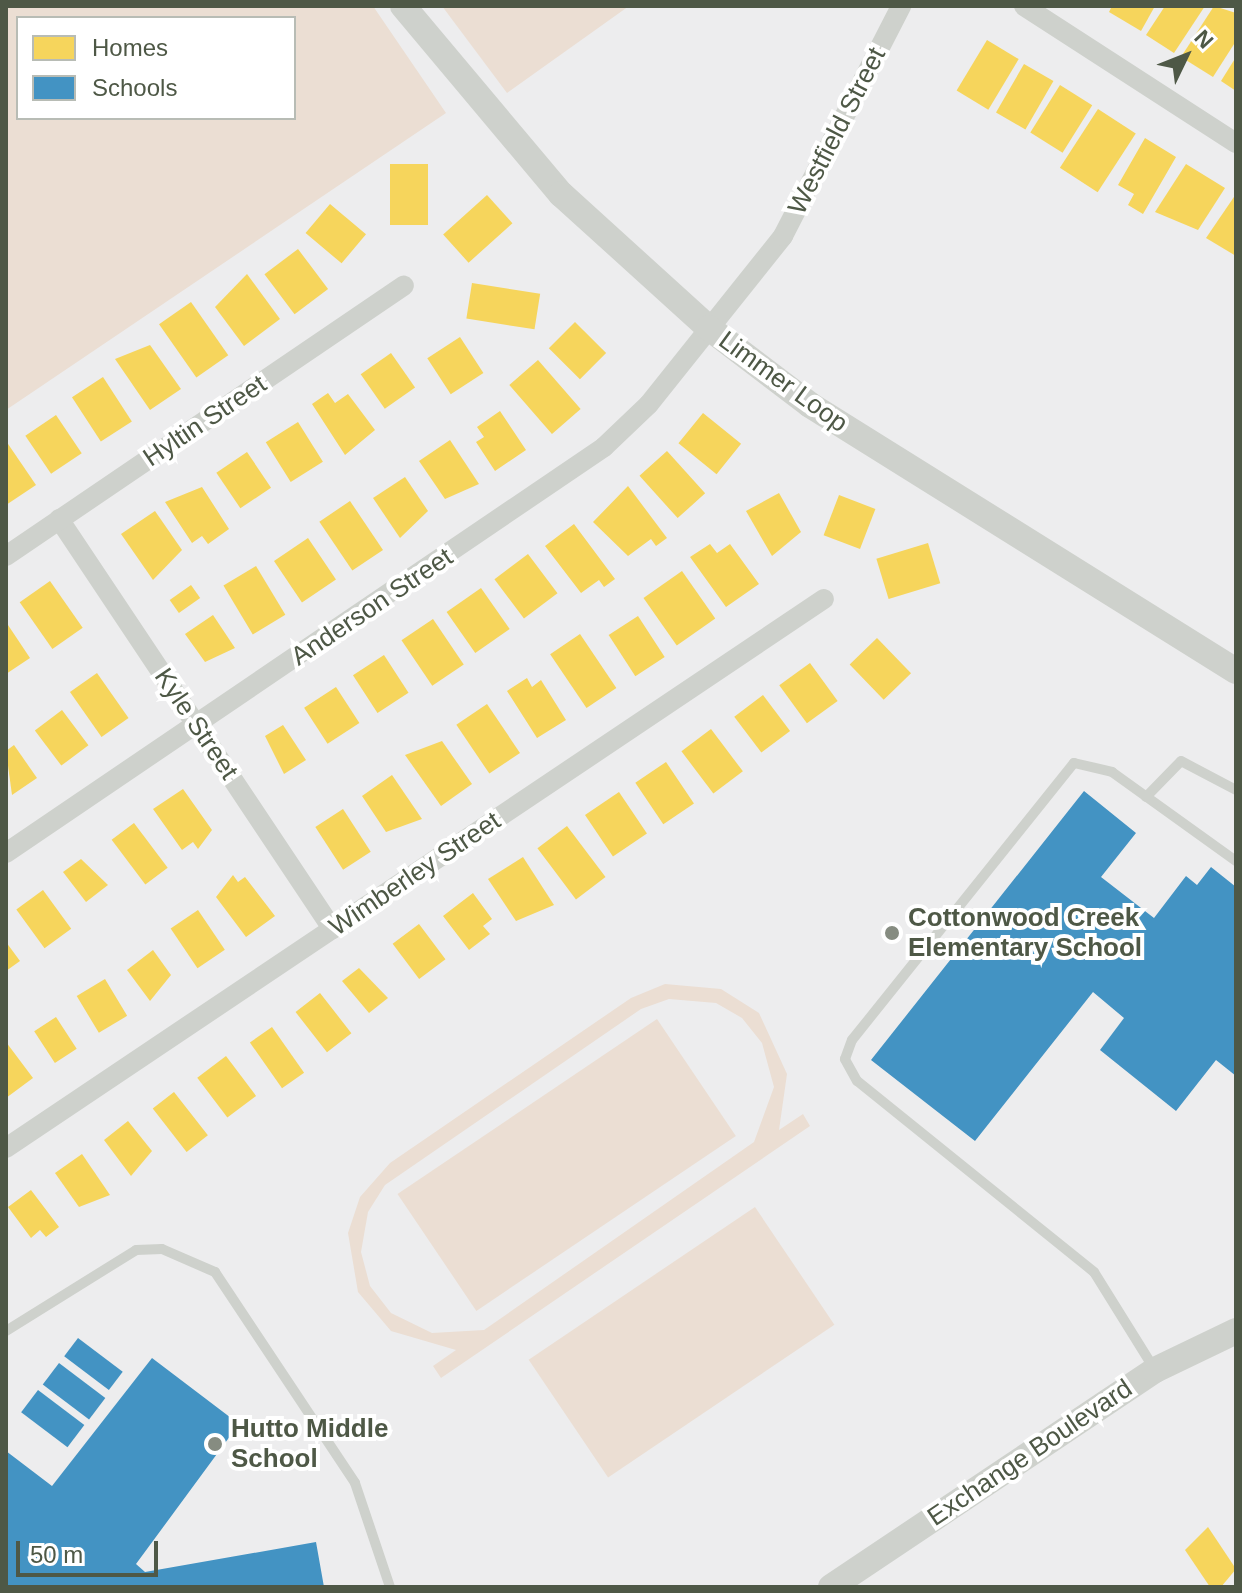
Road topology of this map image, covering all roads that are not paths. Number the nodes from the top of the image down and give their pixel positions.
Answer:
1 (403, 6) edge
2 (901, 6) edge
3 (1024, 6) edge
4 (1236, 143) edge
5 (404, 286) dead end
6 (709, 328) junction
7 (59, 519) junction
8 (6, 556) edge
9 (824, 599) dead end
10 (1236, 671) edge
11 (196, 725) junction
12 (1236, 790) edge
13 (1146, 797) junction
14 (6, 853) edge
15 (1236, 861) edge
16 (332, 929) junction
17 (6, 1148) edge
18 (6, 1331) edge
19 (1236, 1331) edge
20 (1155, 1370) junction
21 (390, 1587) edge
22 (831, 1587) edge

1 - 6 street, Limmer Loop
2 - 6 street, Westfield Street
3 - 4 street
5 - 7 street, Hyltin Street
6 - 10 street, Limmer Loop
6 - 11 street, Anderson Street
7 - 8 street, Hyltin Street
7 - 11 street, Kyle Street
9 - 16 street, Wimberley Street
11 - 14 street, Anderson Street
11 - 16 street, Kyle Street
12 - 13 lane
13 - 15 lane
13 - 20 lane
16 - 17 street, Wimberley Street
18 - 21 lane
19 - 20 street, Exchange Boulevard
20 - 22 street, Exchange Boulevard

